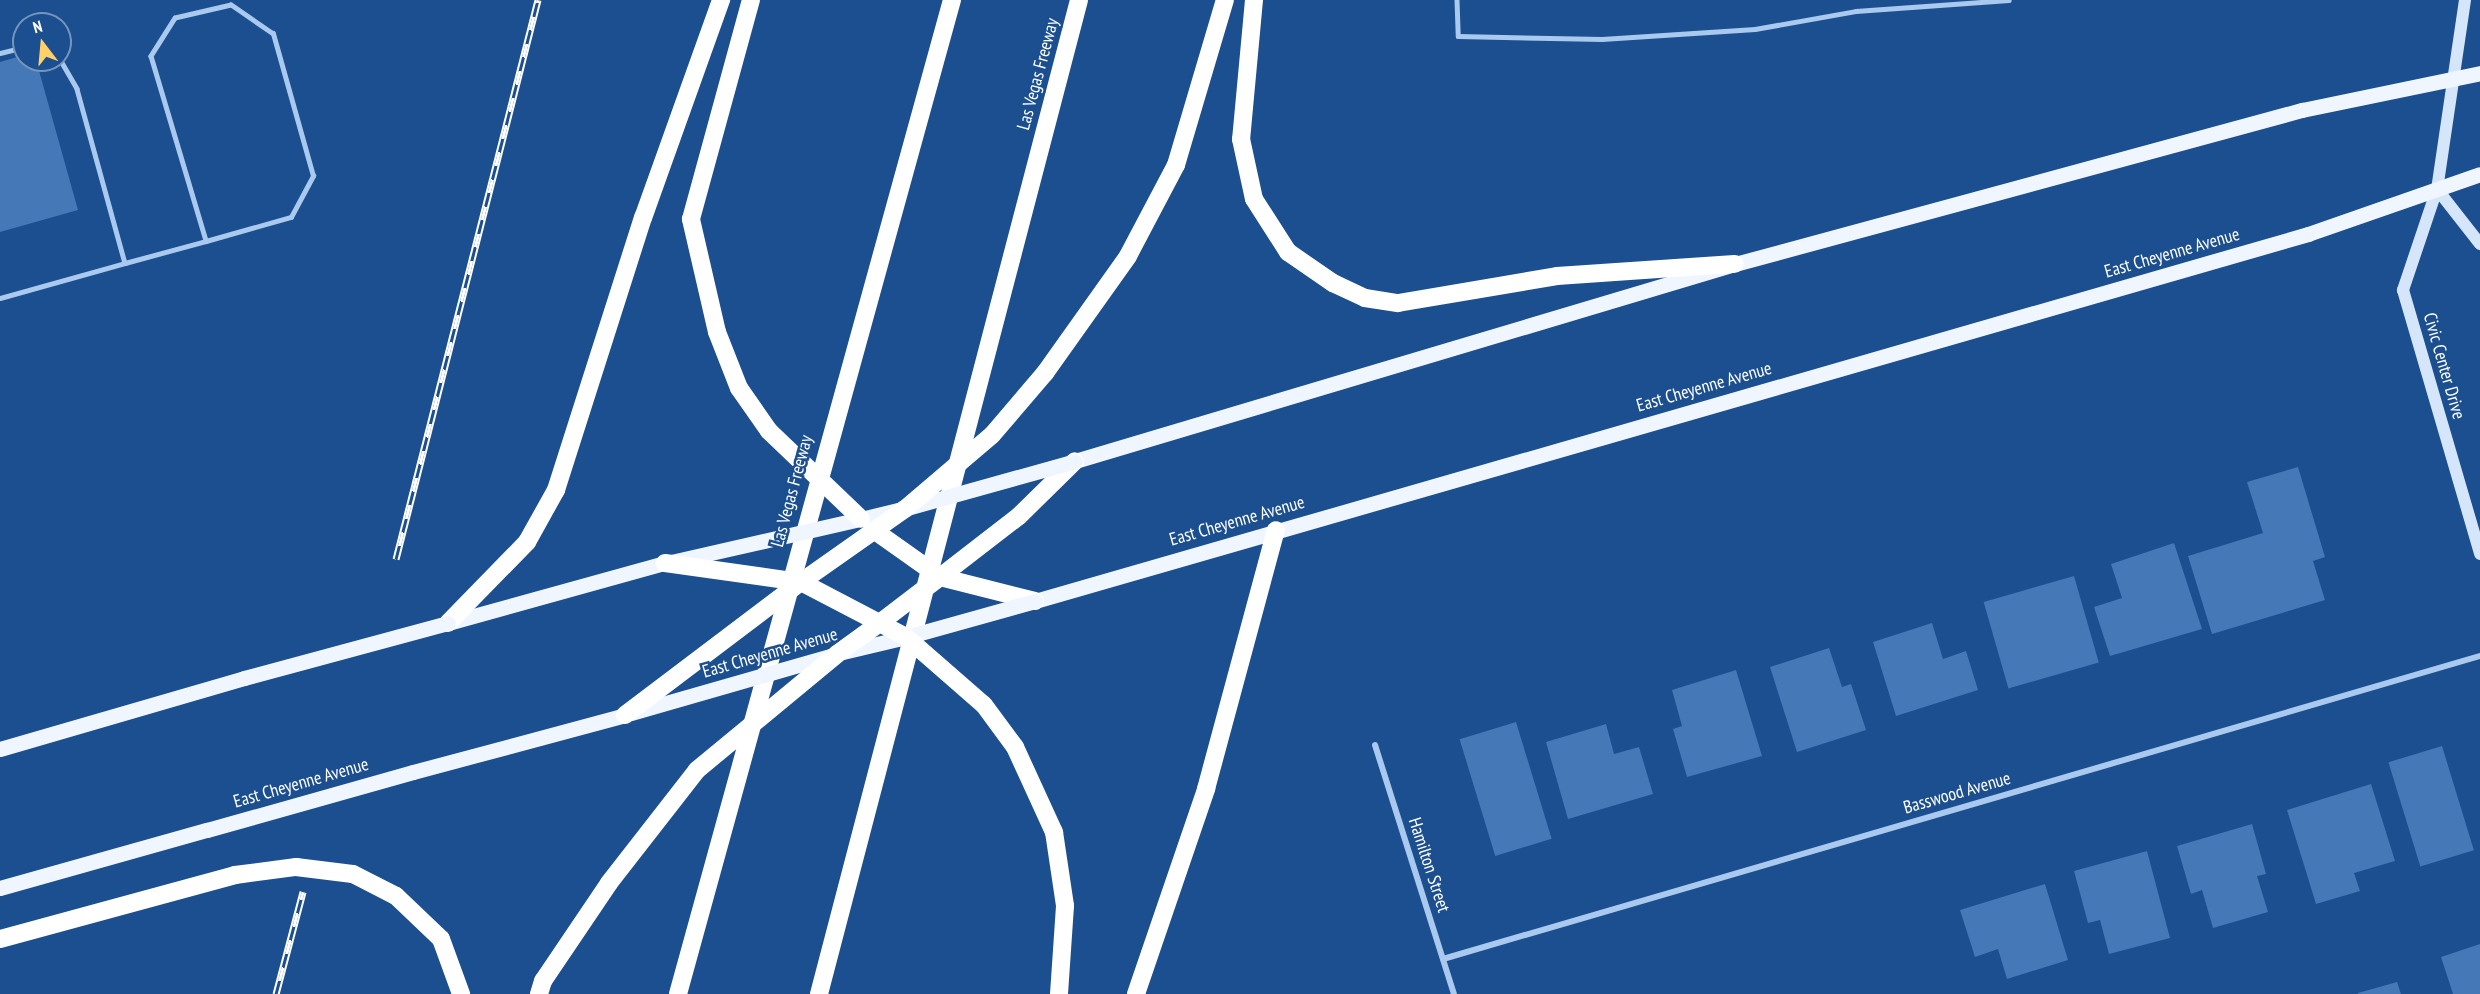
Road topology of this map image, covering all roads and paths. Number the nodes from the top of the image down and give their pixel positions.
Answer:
1 (721, 0) edge
2 (751, 0) edge
3 (952, 0) edge
4 (1079, 0) edge
5 (1225, 0) edge
6 (1254, 0) edge
7 (1457, 0) edge
8 (2009, 0) edge
9 (2465, 0) edge
10 (67, 72) edge
11 (2480, 73) edge
12 (2451, 78) junction
13 (2480, 174) edge
14 (2437, 189) junction
15 (206, 241) junction
16 (2480, 244) edge
17 (125, 263) junction
18 (1736, 264) junction
19 (0, 298) edge
20 (1075, 461) junction
21 (905, 509) junction
22 (868, 525) junction
23 (1276, 530) junction
24 (2480, 554) edge
25 (665, 563) junction
26 (940, 578) junction
27 (801, 582) junction
28 (1035, 601) junction
29 (881, 621) junction
30 (448, 623) junction
31 (906, 637) junction
32 (837, 654) junction
33 (2480, 656) edge
34 (625, 715) junction
35 (1375, 746) dead end
36 (0, 749) edge
37 (0, 888) edge
38 (0, 939) edge
39 (1443, 959) junction
40 (541, 988) edge
41 (461, 994) edge
42 (678, 994) edge
43 (819, 994) edge
44 (1059, 994) edge
45 (1136, 994) edge
46 (1454, 994) edge

1 - 30 highway
2 - 22 highway, bridge
3 - 42 highway, Las Vegas Freeway
4 - 43 highway, Las Vegas Freeway
5 - 21 highway, bridge
6 - 18 highway
7 - 8 lane
9 - 12 main road, Civic Center Drive
10 - 17 lane
11 - 12 main road
12 - 14 main road, Civic Center Drive
12 - 18 main road
13 - 14 main road, East Cheyenne Avenue
14 - 16 main road
14 - 23 main road, East Cheyenne Avenue
14 - 24 main road, Civic Center Drive
15 - 15 lane
15 - 17 lane
17 - 19 lane
18 - 20 main road
20 - 21 main road, bridge
20 - 26 highway
21 - 22 highway
22 - 25 main road, bridge
22 - 26 highway, bridge
22 - 27 highway
23 - 28 main road, East Cheyenne Avenue
23 - 45 highway
25 - 27 highway, bridge
25 - 30 main road
26 - 28 highway
26 - 29 highway, bridge
27 - 29 highway
27 - 34 highway, bridge
28 - 31 main road, East Cheyenne Avenue, bridge
29 - 31 highway
29 - 32 highway
30 - 36 main road, bridge
31 - 32 main road, East Cheyenne Avenue
31 - 44 highway, bridge
32 - 34 main road, East Cheyenne Avenue, bridge
32 - 40 highway, bridge
33 - 39 street, Basswood Avenue
34 - 37 main road, East Cheyenne Avenue, bridge
35 - 39 street, Hamilton Street
38 - 41 highway, bridge
39 - 46 street, Hamilton Street

